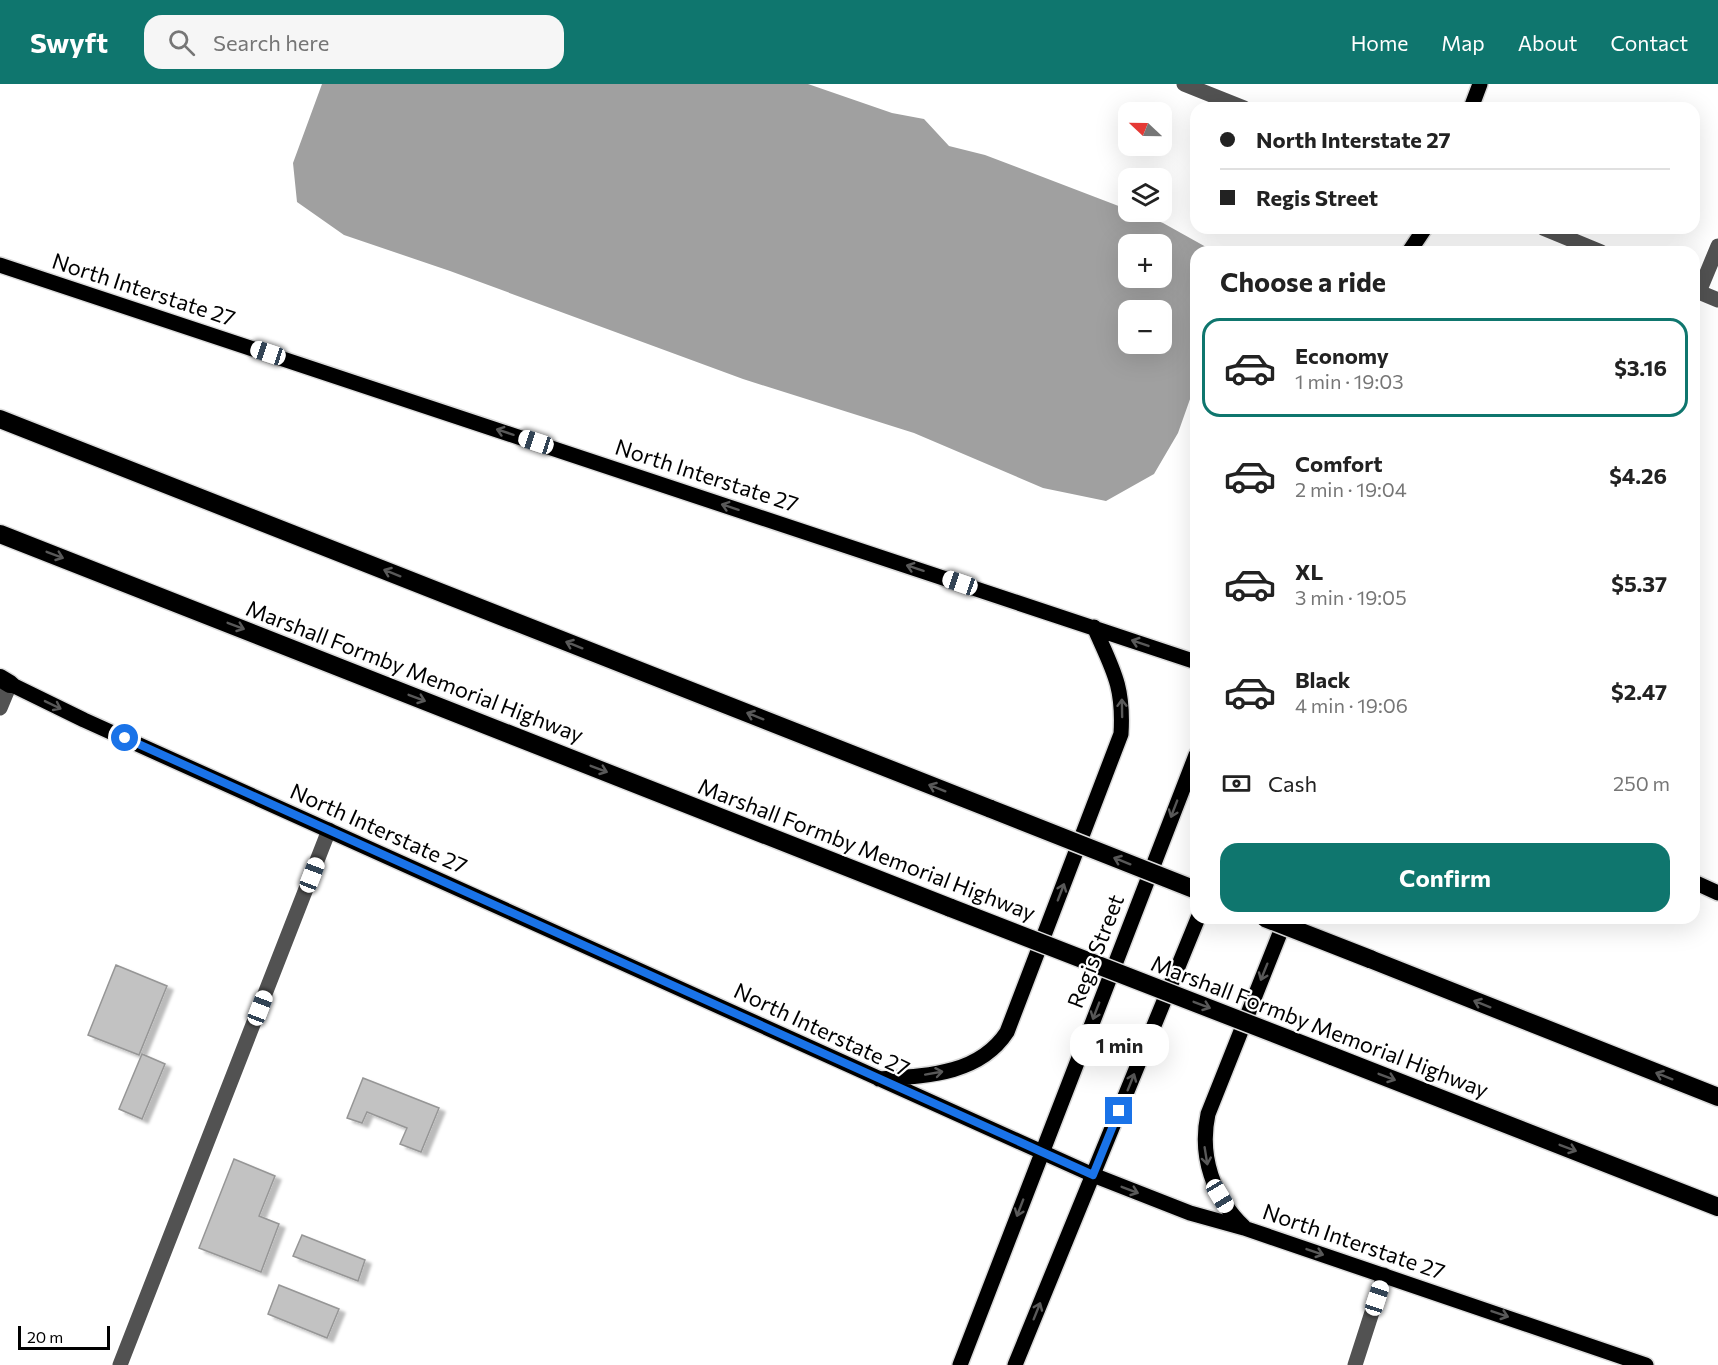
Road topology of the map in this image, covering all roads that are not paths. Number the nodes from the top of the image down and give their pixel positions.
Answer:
1 (1184, 84) edge
2 (1480, 84) edge
3 (1230, 102) edge
4 (1473, 102) edge
5 (1558, 234) edge
6 (1586, 246) edge
7 (1718, 246) edge
8 (0, 265) edge
9 (1700, 283) edge
10 (1700, 293) edge
11 (1718, 300) edge
12 (0, 418) edge
13 (0, 534) edge
14 (1094, 627) junction
15 (1190, 660) edge
16 (3, 680) edge
17 (0, 708) edge
18 (1190, 770) edge
19 (329, 830) junction
20 (1700, 884) edge
21 (1190, 888) edge
22 (1718, 892) edge
23 (1196, 924) edge
24 (1280, 924) edge
25 (1284, 924) edge
26 (876, 1079) junction
27 (1718, 1097) edge
28 (1041, 1153) junction
29 (1093, 1175) junction
30 (1718, 1207) edge
31 (1244, 1228) junction
32 (1384, 1275) junction
33 (120, 1365) edge
34 (960, 1365) edge
35 (1015, 1365) edge
36 (1355, 1365) edge
37 (1646, 1365) edge

1 - 3 street
2 - 4 main road
5 - 6 street
7 - 9 street
14 -> 8 main road, North Interstate 27
10 - 11 street
21 -> 12 highway, bridge
13 -> 30 highway, Marshall Formby Memorial Highway, bridge
15 -> 14 main road, North Interstate 27
26 -> 14 main road
16 - 17 street
16 -> 19 main road, North Interstate 27
18 -> 28 main road, Regis Street
19 - 26 main road, North Interstate 27
19 - 33 street
20 - 22 main road
29 -> 23 main road
27 -> 24 highway, bridge
25 -> 31 main road
26 - 28 main road, North Interstate 27
28 - 29 main road, North Interstate 27
28 -> 34 main road, Regis Street
29 -> 31 main road, North Interstate 27
35 -> 29 main road
31 -> 32 main road, North Interstate 27
32 - 36 street
32 -> 37 main road, North Interstate 27

